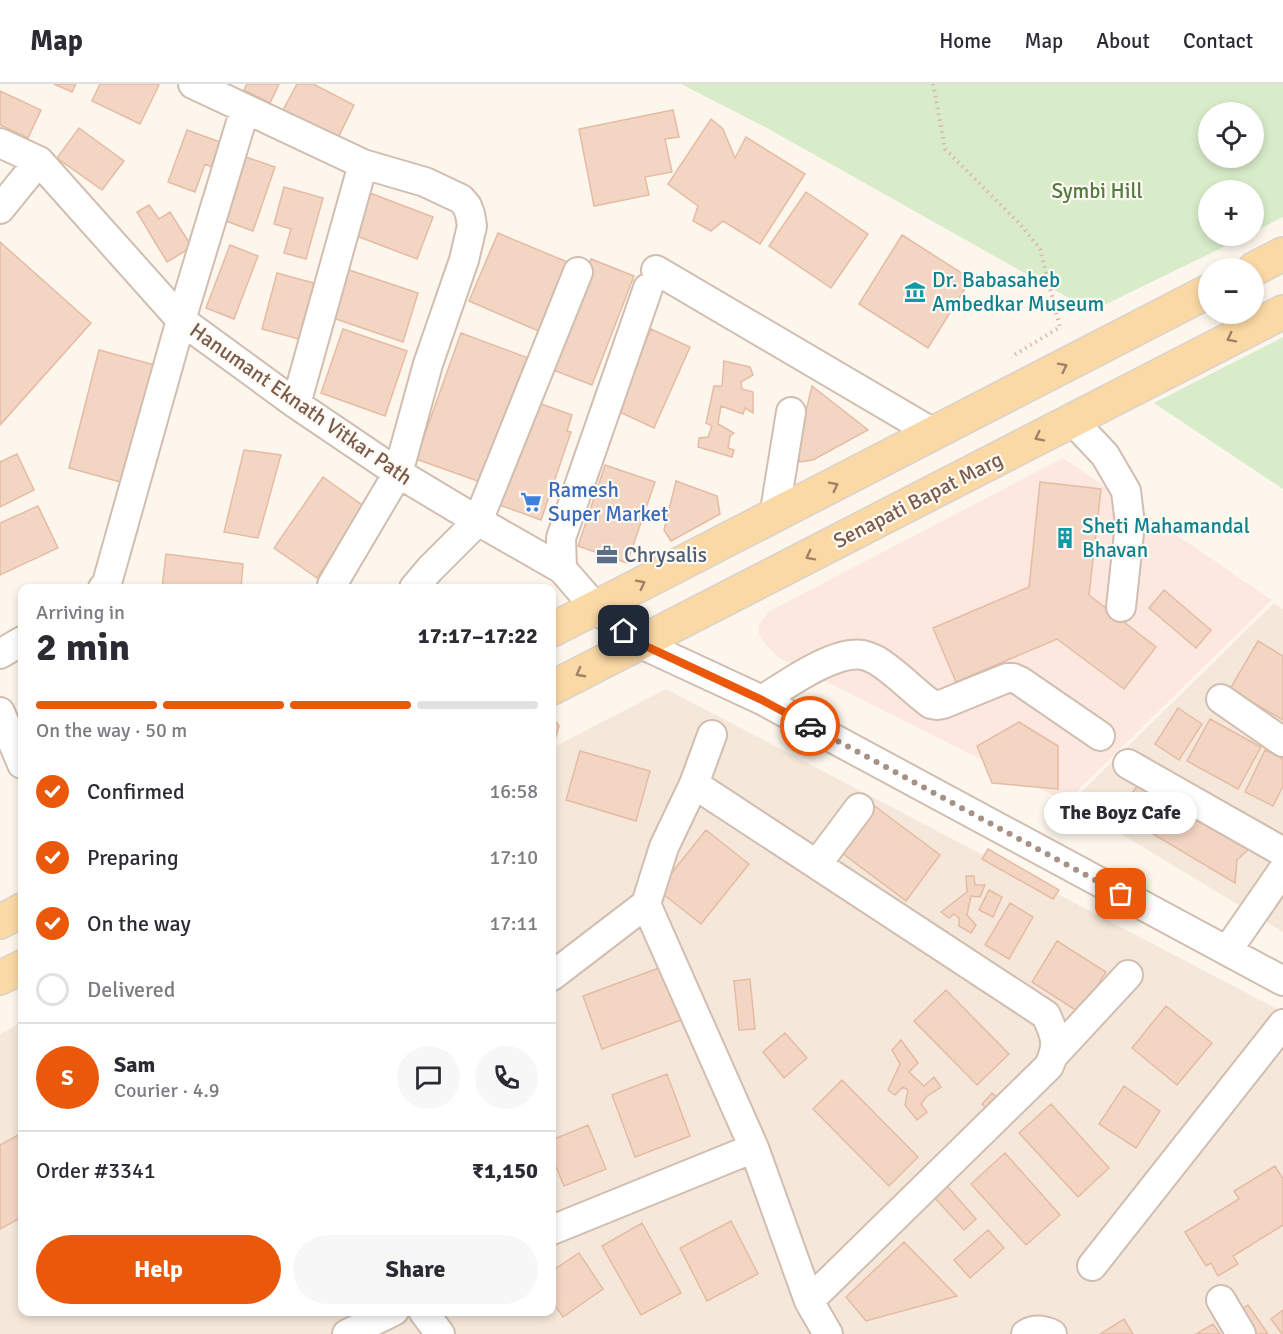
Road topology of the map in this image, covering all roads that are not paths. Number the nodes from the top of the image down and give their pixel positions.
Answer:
1 (193, 84) edge
2 (245, 108) junction
3 (0, 143) edge
4 (39, 161) junction
5 (363, 164) junction
6 (0, 208) edge
7 (1283, 254) edge
8 (1264, 264) edge
9 (578, 272) dead end
10 (1198, 297) edge
11 (1283, 312) edge
12 (182, 320) junction
13 (296, 404) junction
14 (791, 412) dead end
15 (1072, 420) junction
16 (935, 434) junction
17 (398, 473) junction
18 (774, 517) junction
19 (478, 521) junction
20 (562, 569) junction
21 (106, 584) edge
22 (333, 584) edge
23 (417, 584) edge
24 (1121, 607) dead end
25 (595, 608) junction
26 (556, 628) edge
27 (18, 643) edge
28 (639, 643) junction
29 (0, 654) edge
30 (556, 686) edge
31 (1221, 699) dead end
32 (762, 700) junction
33 (0, 712) edge
34 (712, 735) dead end
35 (1100, 736) dead end
36 (1283, 742) edge
37 (18, 755) edge
38 (1128, 764) dead end
39 (694, 784) junction
40 (859, 808) dead end
41 (1283, 852) edge
42 (817, 864) junction
43 (1283, 870) edge
44 (646, 904) junction
45 (18, 912) edge
46 (0, 922) edge
47 (1227, 951) junction
48 (18, 968) edge
49 (556, 973) edge
50 (1128, 975) dead end
51 (0, 978) edge
52 (1283, 981) edge
53 (1283, 1024) edge
54 (1053, 1056) junction
55 (753, 1148) junction
56 (556, 1228) edge
57 (1092, 1266) dead end
58 (1221, 1300) dead end
59 (809, 1301) junction
60 (384, 1316) edge
61 (427, 1316) edge
62 (348, 1334) edge
63 (440, 1334) edge
64 (828, 1334) edge
65 (1026, 1334) edge
66 (1052, 1334) edge
67 (1241, 1334) edge

1 - 2 street
2 - 5 street
2 - 12 street
3 - 4 street
4 - 6 street
4 - 12 street, Hanumant Eknath Vitkar Path
5 - 13 street
5 - 17 street
7 - 8 main road
9 - 19 street
16 -> 10 main road
11 -> 15 main road, Senapati Bapat Marg
12 - 13 street, Hanumant Eknath Vitkar Path
12 - 21 street
13 - 17 street, Hanumant Eknath Vitkar Path
14 - 18 street
15 - 24 street
15 -> 28 main road, Senapati Bapat Marg
18 -> 16 main road
16 - 20 street
17 - 19 street, Hanumant Eknath Vitkar Path
17 - 22 street
25 -> 18 main road
19 - 20 street, Hanumant Eknath Vitkar Path
19 - 23 street
20 - 25 street, Hanumant Eknath Vitkar Path
25 - 26 main road
25 - 28 street, Hanumant Eknath Vitkar Path
27 - 29 street
28 -> 30 main road, Senapati Bapat Marg
28 - 32 street, Hanumant Eknath Vitkar Path
31 - 36 street
32 - 35 street
32 - 47 street, Hanumant Eknath Vitkar Path
33 - 37 street
34 - 39 street
38 - 41 street
39 - 42 street
39 - 44 street
40 - 42 street
42 - 54 street
43 - 47 street
44 - 49 street
44 - 55 street
45 - 46 main road
47 - 52 street, Hanumant Eknath Vitkar Path
48 - 51 main road
50 - 54 street
53 - 57 street
54 - 59 street
55 - 56 street
55 - 59 street
58 - 67 street
59 - 64 street
60 - 62 street
61 - 63 street
65 - 66 street

